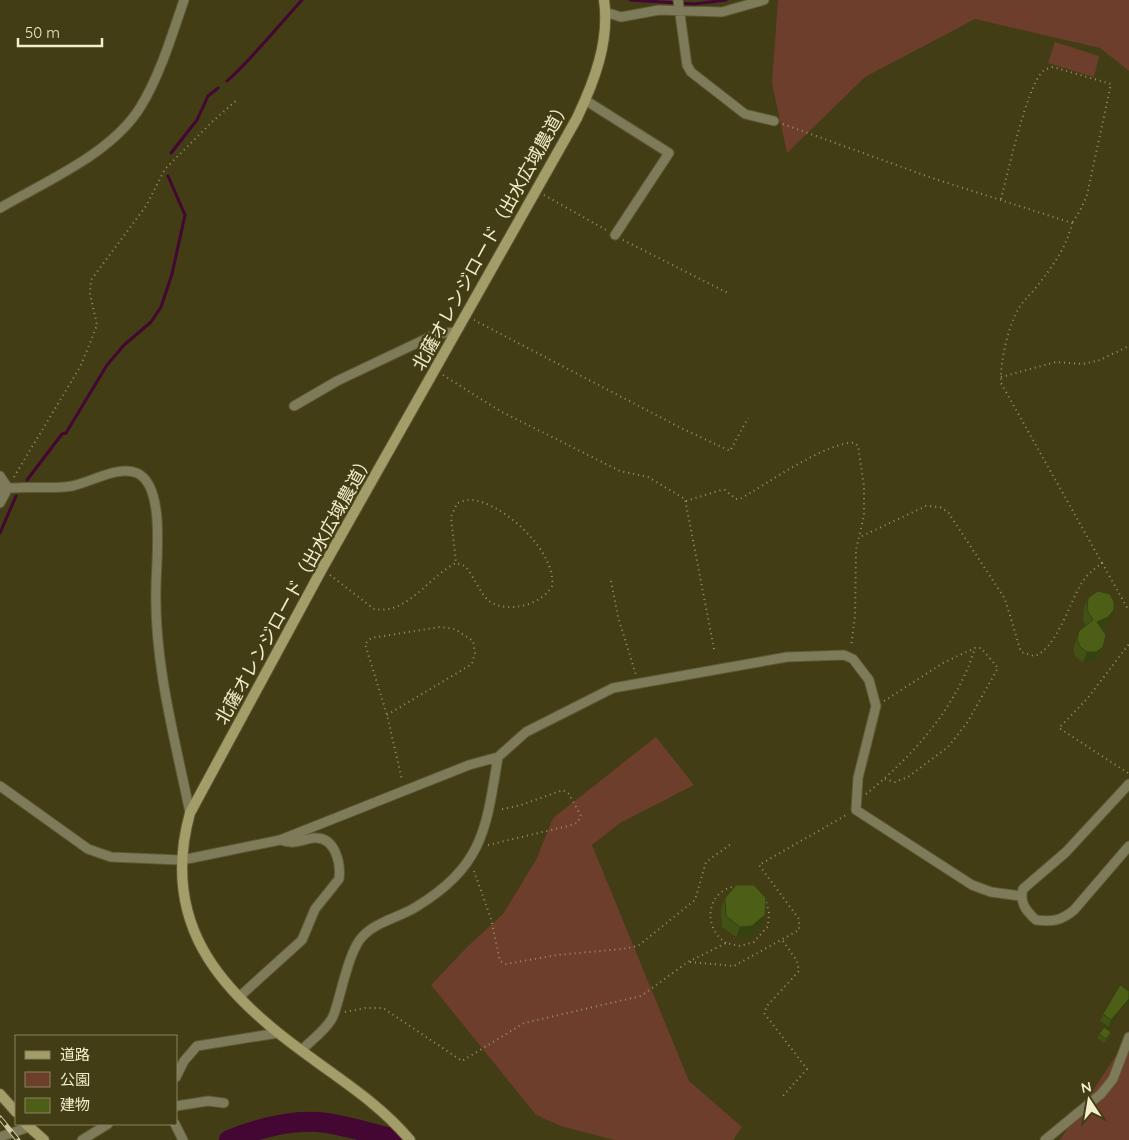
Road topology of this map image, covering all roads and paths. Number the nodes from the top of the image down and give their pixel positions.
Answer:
1 (184, 0) edge
2 (604, 0) edge
3 (764, 0) edge
4 (678, 5) edge
5 (604, 12) junction
6 (238, 99) dead end
7 (585, 100) junction
8 (774, 121) joint
9 (536, 190) junction
10 (1001, 199) junction
11 (0, 208) edge
12 (1072, 223) junction
13 (615, 235) junction
14 (728, 292) dead end
15 (465, 316) junction
16 (455, 332) junction
17 (1129, 346) edge
18 (434, 369) junction
19 (1001, 377) junction
20 (294, 406) dead end
21 (748, 418) dead end
22 (0, 476) edge
23 (4, 488) edge
24 (686, 501) junction
25 (0, 503) edge
26 (860, 536) junction
27 (1102, 563) junction
28 (456, 564) junction
29 (322, 569) junction
30 (610, 581) dead end
31 (1129, 611) edge
32 (1129, 644) edge
33 (975, 648) junction
34 (714, 649) dead end
35 (850, 658) junction
36 (638, 682) junction
37 (876, 706) junction
38 (387, 715) junction
39 (498, 757) junction
40 (1129, 774) edge
41 (885, 779) junction
42 (1129, 784) edge
43 (0, 786) edge
44 (404, 790) junction
45 (855, 800) junction
46 (856, 810) junction
47 (490, 812) junction
48 (190, 813) junction
49 (280, 840) junction
50 (731, 844) dead end
51 (1129, 846) edge
52 (477, 848) junction
53 (472, 858) junction
54 (180, 860) junction
55 (739, 886) edge
56 (1021, 896) junction
57 (764, 898) edge
58 (782, 941) junction
59 (726, 943) junction
60 (688, 962) junction
61 (239, 997) junction
62 (334, 1015) junction
63 (278, 1033) junction
64 (1129, 1037) edge
65 (301, 1051) junction
66 (178, 1073) edge
67 (0, 1094) edge
68 (783, 1096) dead end
69 (224, 1103) dead end
70 (178, 1106) edge
71 (15, 1111) edge
72 (27, 1125) edge
73 (106, 1125) edge
74 (176, 1125) edge
75 (0, 1137) edge
76 (44, 1140) edge
77 (82, 1140) edge
78 (183, 1140) edge
79 (410, 1140) edge
80 (1045, 1140) edge

1 - 11 street
2 - 5 street, 北薩オレンジロード（出水広域農道）
3 - 4 street
4 - 5 street
4 - 8 street
5 - 7 street, 北薩オレンジロード（出水広域農道）
6 - 23 path
7 - 9 street, 北薩オレンジロード（出水広域農道）
7 - 13 street
8 - 10 path
9 - 13 path
9 - 15 street, 北薩オレンジロード（出水広域農道）
10 - 12 path
10 - 12 path
12 - 19 path
13 - 14 path
15 - 16 street, 北薩オレンジロード（出水広域農道）
15 - 21 path
16 - 18 street, 北薩オレンジロード（出水広域農道）
16 - 20 street
17 - 19 path
18 - 24 path
18 - 29 street, 北薩オレンジロード（出水広域農道）
19 - 27 path
22 - 23 street
23 - 25 street
23 - 48 street
24 - 26 path
24 - 34 path
26 - 27 path
26 - 35 path
27 - 31 path
28 - 28 path
28 - 29 path
29 - 48 street, 北薩オレンジロード（出水広域農道）
30 - 36 path
32 - 40 path
33 - 37 path
33 - 41 path
33 - 41 path
35 - 36 street
35 - 37 street
36 - 39 street
37 - 45 street
38 - 38 path
38 - 44 path
39 - 44 street
39 - 47 street
41 - 45 path
42 - 56 street
43 - 54 street
44 - 49 street
45 - 46 street
46 - 56 street
46 - 58 path
47 - 52 street
47 - 52 path
48 - 54 street, 北薩オレンジロード（出水広域農道）
49 - 54 street
49 - 61 street
50 - 53 path
51 - 56 street
52 - 53 street
53 - 62 street
54 - 61 street, 北薩オレンジロード（出水広域農道）
55 - 59 path
57 - 59 path
58 - 60 path
58 - 68 path
59 - 60 path
60 - 62 path
61 - 63 street, 北薩オレンジロード（出水広域農道）
62 - 65 street
63 - 65 street, 北薩オレンジロード（出水広域農道）
63 - 66 street
64 - 80 street
65 - 79 street, 北薩オレンジロード（出水広域農道）
67 - 71 street
69 - 70 street
72 - 75 street
72 - 76 street
73 - 77 street
74 - 78 street

